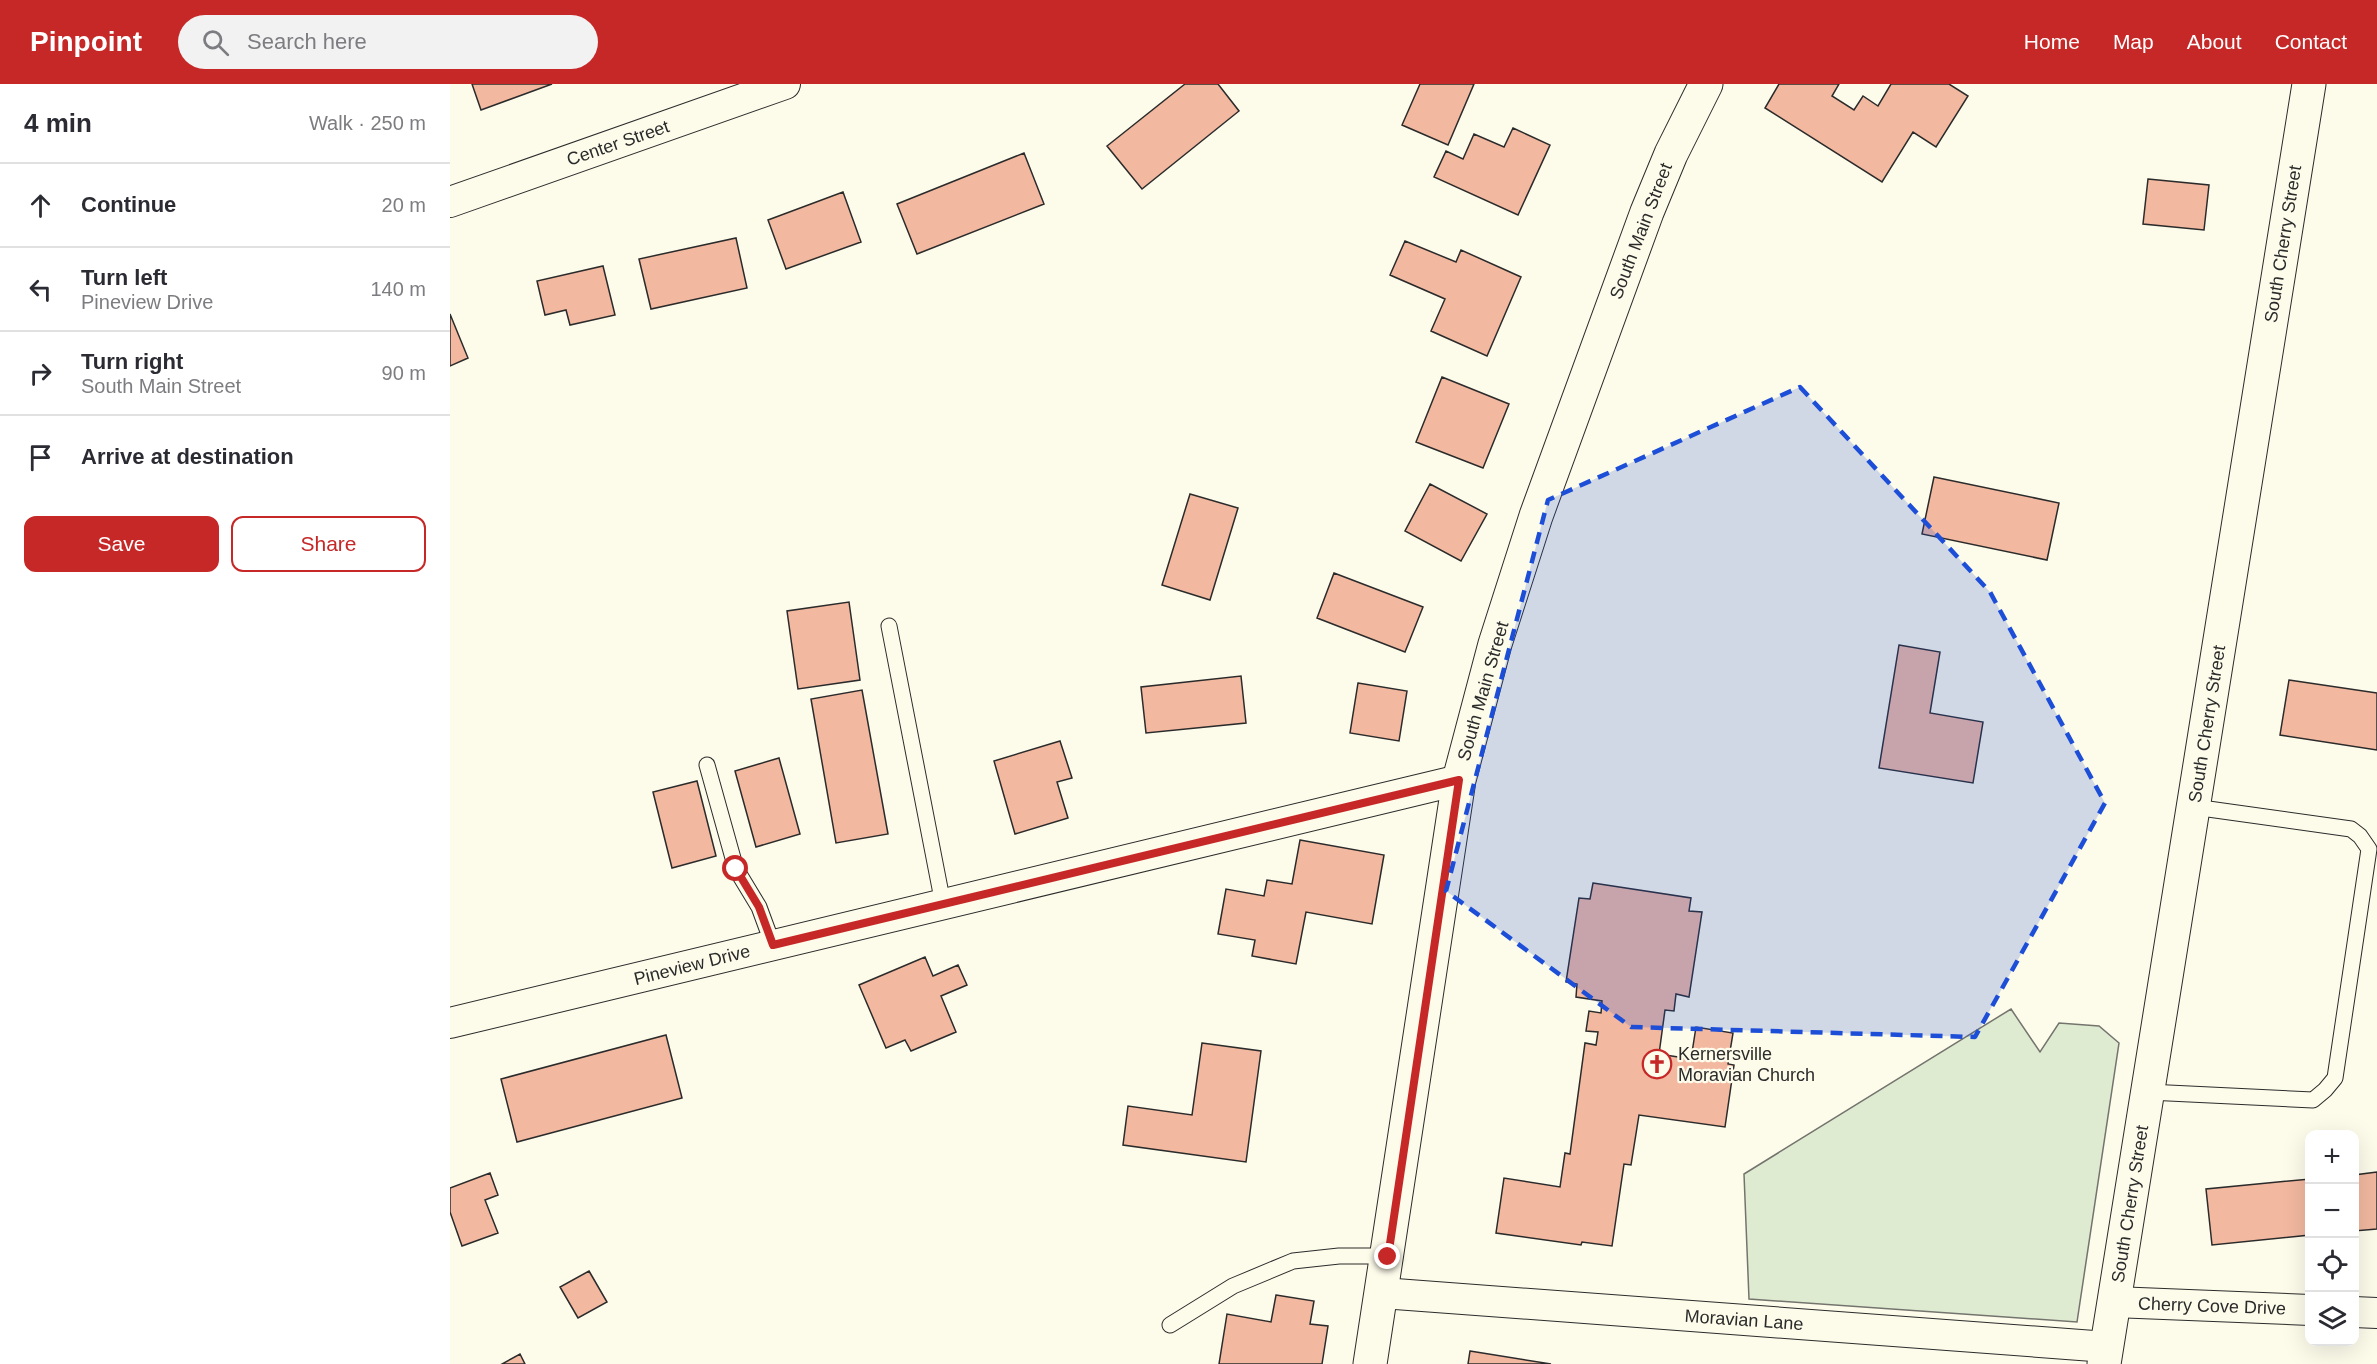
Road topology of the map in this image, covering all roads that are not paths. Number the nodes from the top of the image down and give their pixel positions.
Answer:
1 (785, 84) edge
2 (1706, 84) edge
3 (2309, 84) edge
4 (450, 202) edge
5 (889, 626) dead end
6 (707, 765) dead end
7 (1459, 780) junction
8 (2194, 807) junction
9 (943, 904) junction
10 (773, 945) junction
11 (450, 1023) edge
12 (2148, 1092) junction
13 (1388, 1257) junction
14 (1382, 1293) junction
15 (2114, 1302) junction
16 (2305, 1310) edge
17 (2359, 1312) edge
18 (2377, 1313) edge
19 (1170, 1325) dead end
20 (2105, 1355) edge
21 (1370, 1364) edge

1 - 4 street, Center Street
2 - 7 main road, South Main Street
3 - 8 main road, South Cherry Street
5 - 9 lane
6 - 10 lane
7 - 9 street, Pineview Drive
7 - 13 main road, South Main Street
8 - 12 main road, South Cherry Street
8 - 12 lane
9 - 10 street, Pineview Drive
10 - 11 street, Pineview Drive
12 - 15 main road, South Cherry Street
13 - 14 main road, South Main Street
13 - 19 lane
14 - 20 street, Moravian Lane
14 - 21 main road, South Main Street
15 - 16 street, Cherry Cove Drive
15 - 20 main road, South Cherry Street
17 - 18 street

